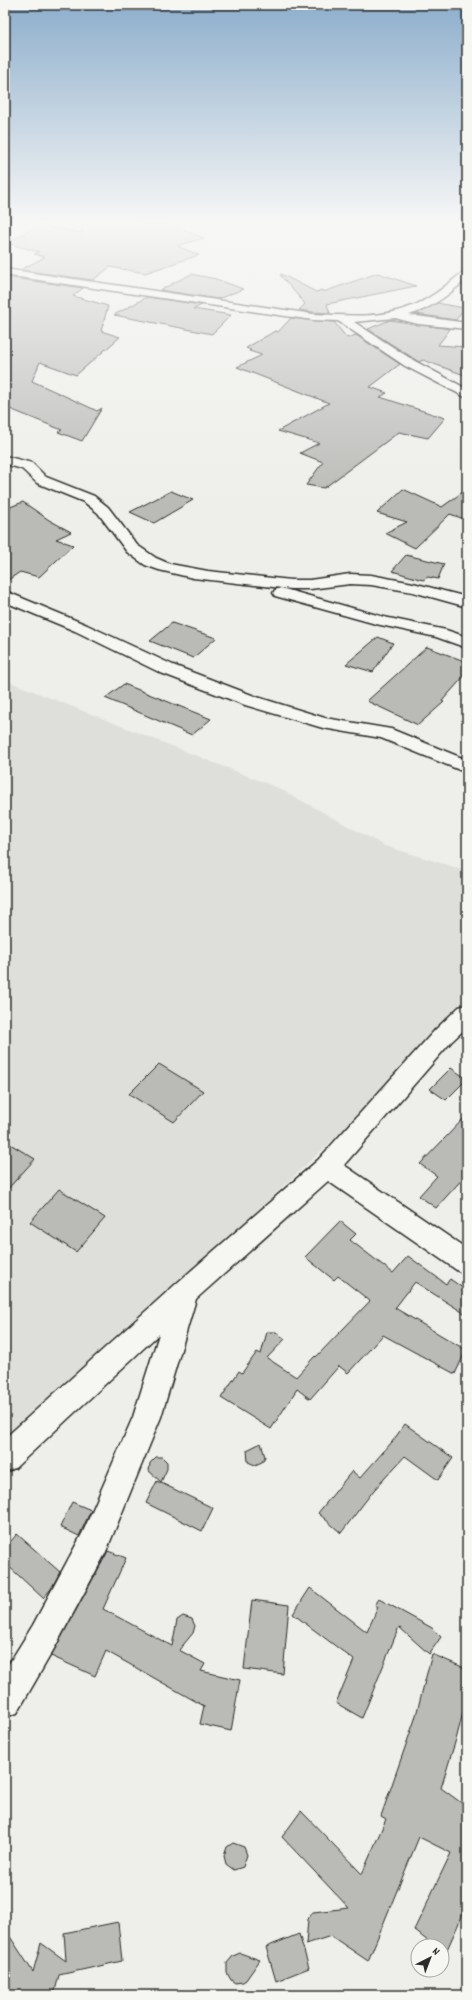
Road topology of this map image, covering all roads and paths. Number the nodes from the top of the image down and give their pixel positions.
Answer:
1 (322, 317) edge
2 (349, 317) edge
3 (404, 317) edge
4 (341, 318) junction
5 (467, 326) edge
6 (467, 394) edge
7 (5, 460) edge
8 (241, 579) junction
9 (5, 596) edge
10 (467, 602) edge
11 (467, 643) edge
12 (467, 767) edge
13 (467, 1013) edge
14 (327, 1166) junction
15 (467, 1263) edge
16 (186, 1291) junction
17 (5, 1458) edge
18 (5, 1701) edge

1 - 4 street
2 - 4 street
3 - 5 street
4 - 6 street
7 - 8 street
8 - 10 street
8 - 11 street
9 - 12 street
13 - 14 street
14 - 15 street
14 - 16 street
16 - 17 street
16 - 18 street

